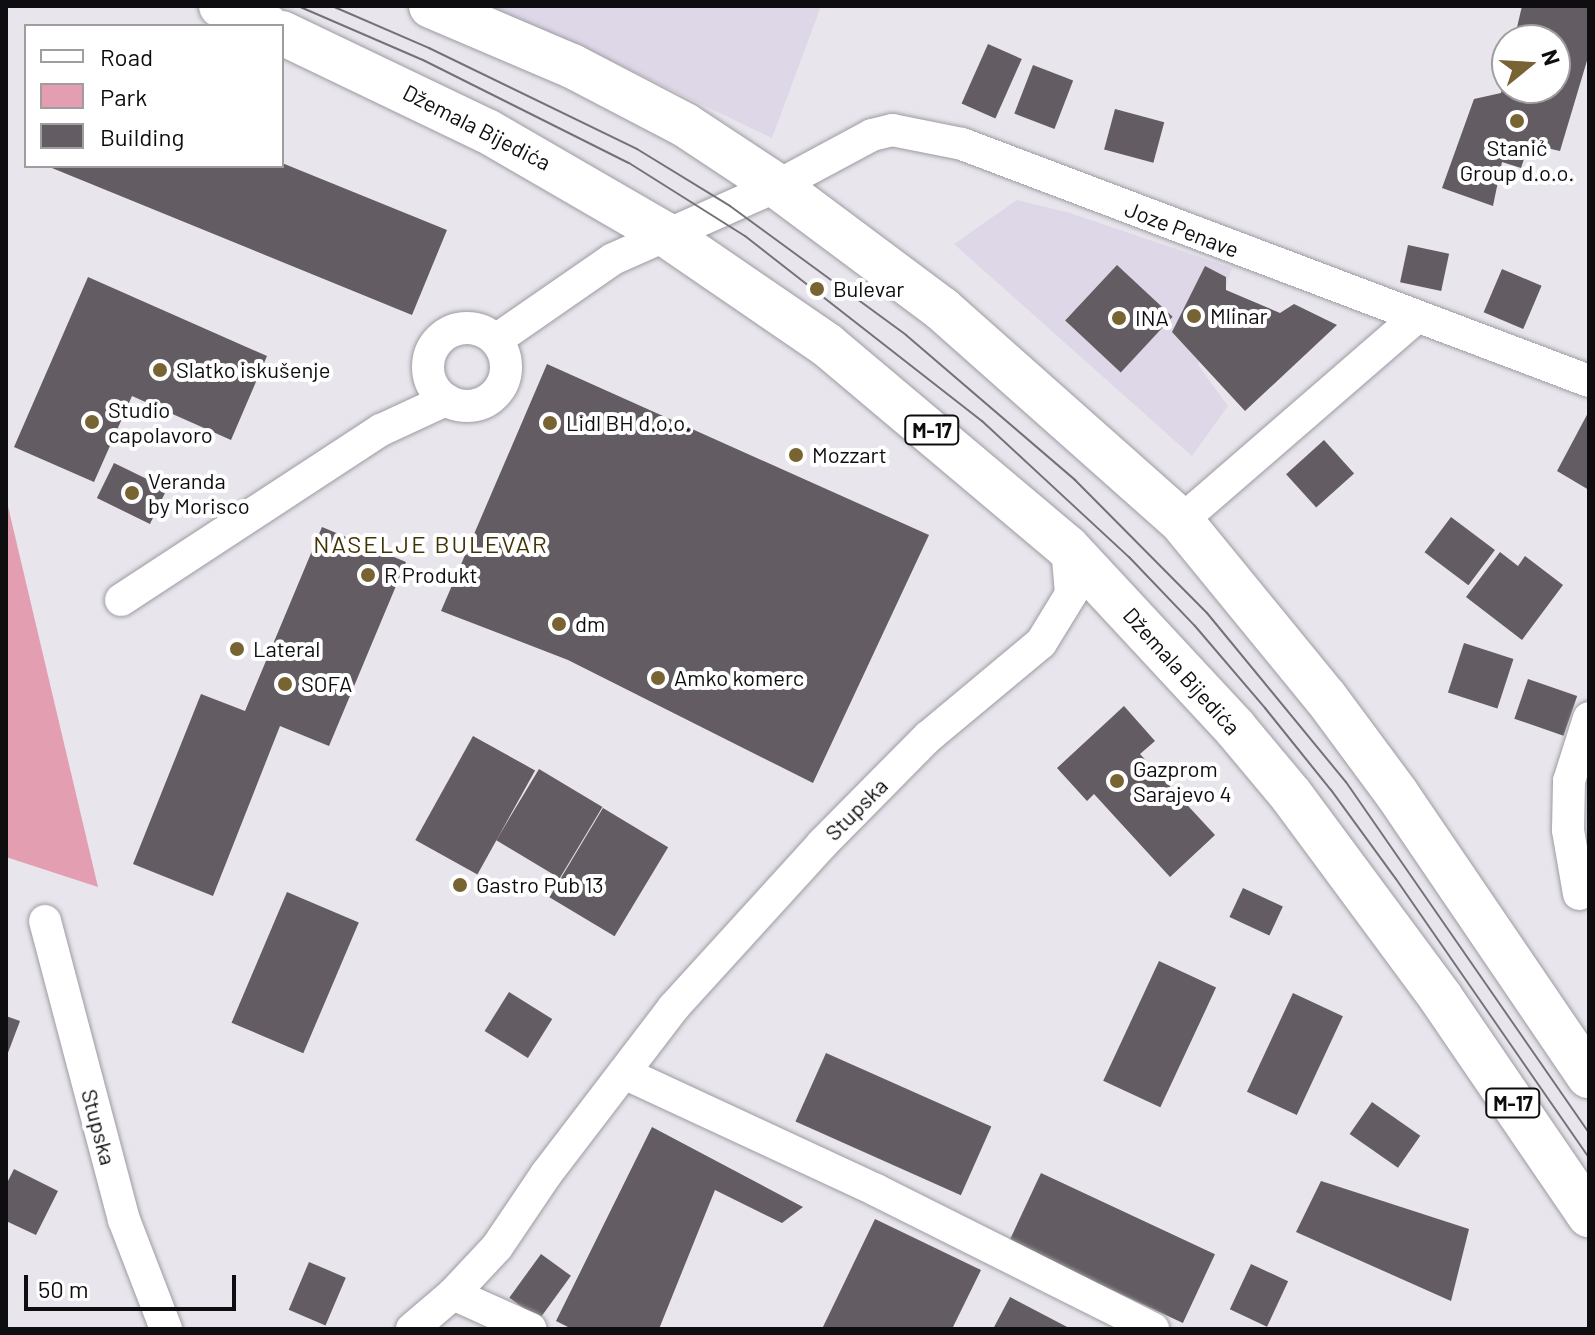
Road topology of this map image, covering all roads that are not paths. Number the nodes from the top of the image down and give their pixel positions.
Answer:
1 (221, 6) edge
2 (431, 6) edge
3 (262, 24) edge
4 (284, 34) edge
5 (777, 186) junction
6 (665, 234) junction
7 (1415, 318) junction
8 (496, 340) junction
9 (428, 368) junction
10 (1589, 381) edge
11 (446, 400) junction
12 (381, 430) junction
13 (1181, 521) junction
14 (1067, 547) junction
15 (121, 600) dead end
16 (1589, 718) edge
17 (1586, 896) edge
18 (45, 921) dead end
19 (624, 1073) junction
20 (1589, 1076) edge
21 (1589, 1215) edge
22 (453, 1294) junction
23 (166, 1329) edge
24 (412, 1329) edge
25 (531, 1329) edge
26 (1153, 1329) edge

1 - 3 main road
2 - 5 main road
4 - 6 main road, Džemala Bijedića / M-17
5 - 6 street
5 - 7 street, Joze Penave
5 - 13 main road
6 - 8 street
6 - 14 main road, Džemala Bijedića / M-17
7 - 10 street, Joze Penave
7 - 13 street
8 - 9 street
8 - 11 street
9 - 11 street
9 - 12 street
11 - 12 street
12 - 15 street
13 - 20 main road
14 - 19 street, Stupska
14 - 21 main road, Džemala Bijedića / M-17
16 - 17 street
18 - 23 street, Stupska
19 - 22 street, Stupska
19 - 26 street
22 - 24 street, Stupska
22 - 25 street

